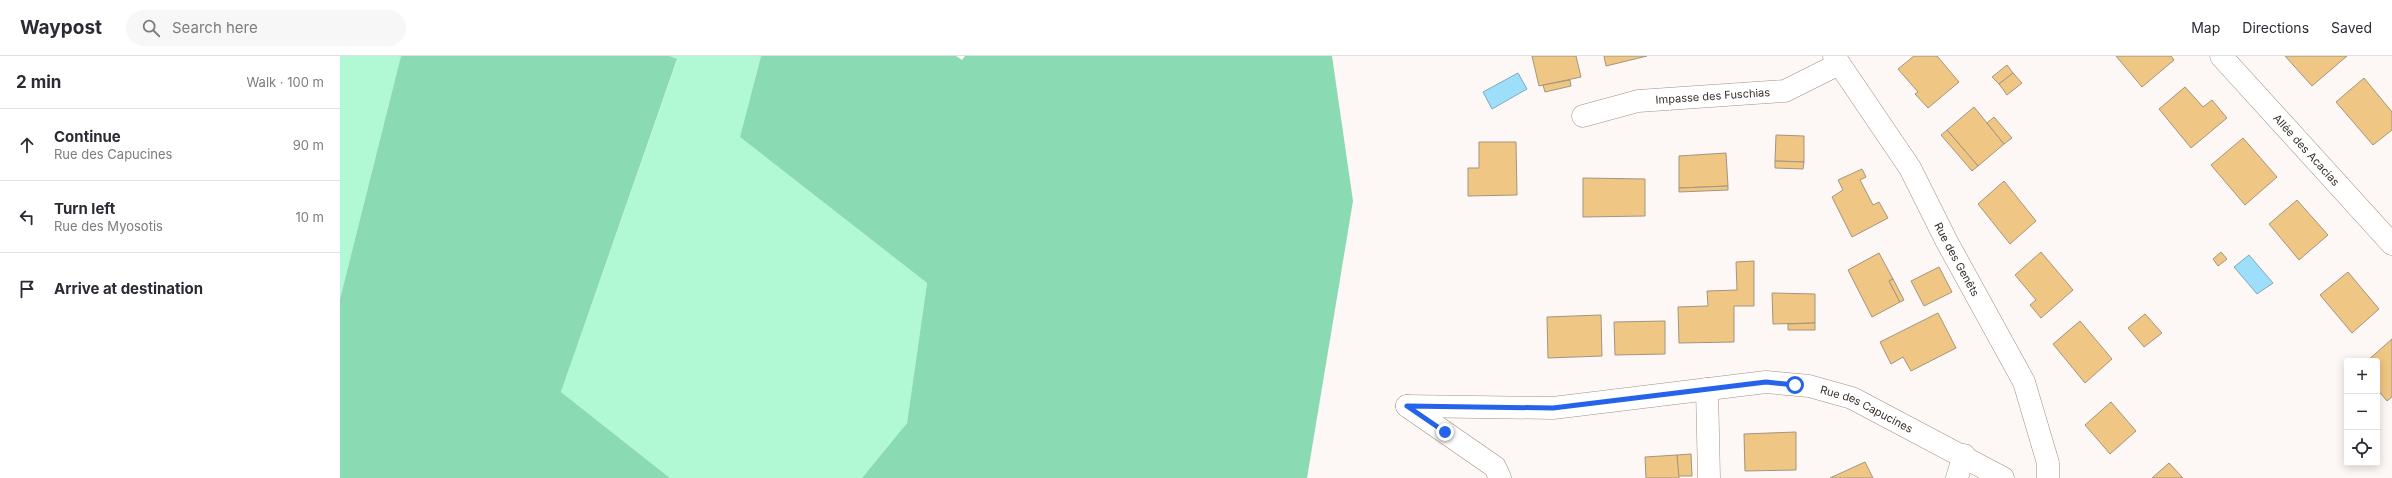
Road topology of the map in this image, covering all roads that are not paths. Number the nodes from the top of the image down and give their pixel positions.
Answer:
1 (2221, 56) edge
2 (1836, 60) edge
3 (1583, 116) dead end
4 (2392, 244) edge
5 (1707, 389) junction
6 (1964, 455) junction
7 (1500, 478) edge
8 (1709, 478) edge
9 (1957, 478) edge
10 (2003, 478) edge
11 (2048, 478) edge

1 - 4 street, Allée des Acacias
2 - 3 street, Impasse des Fuschias
2 - 11 street, Rue des Genêts
5 - 6 street, Rue des Capucines
5 - 7 street, Rue des Capucines
5 - 8 street
6 - 9 street
6 - 10 street, Rue des Capucines

